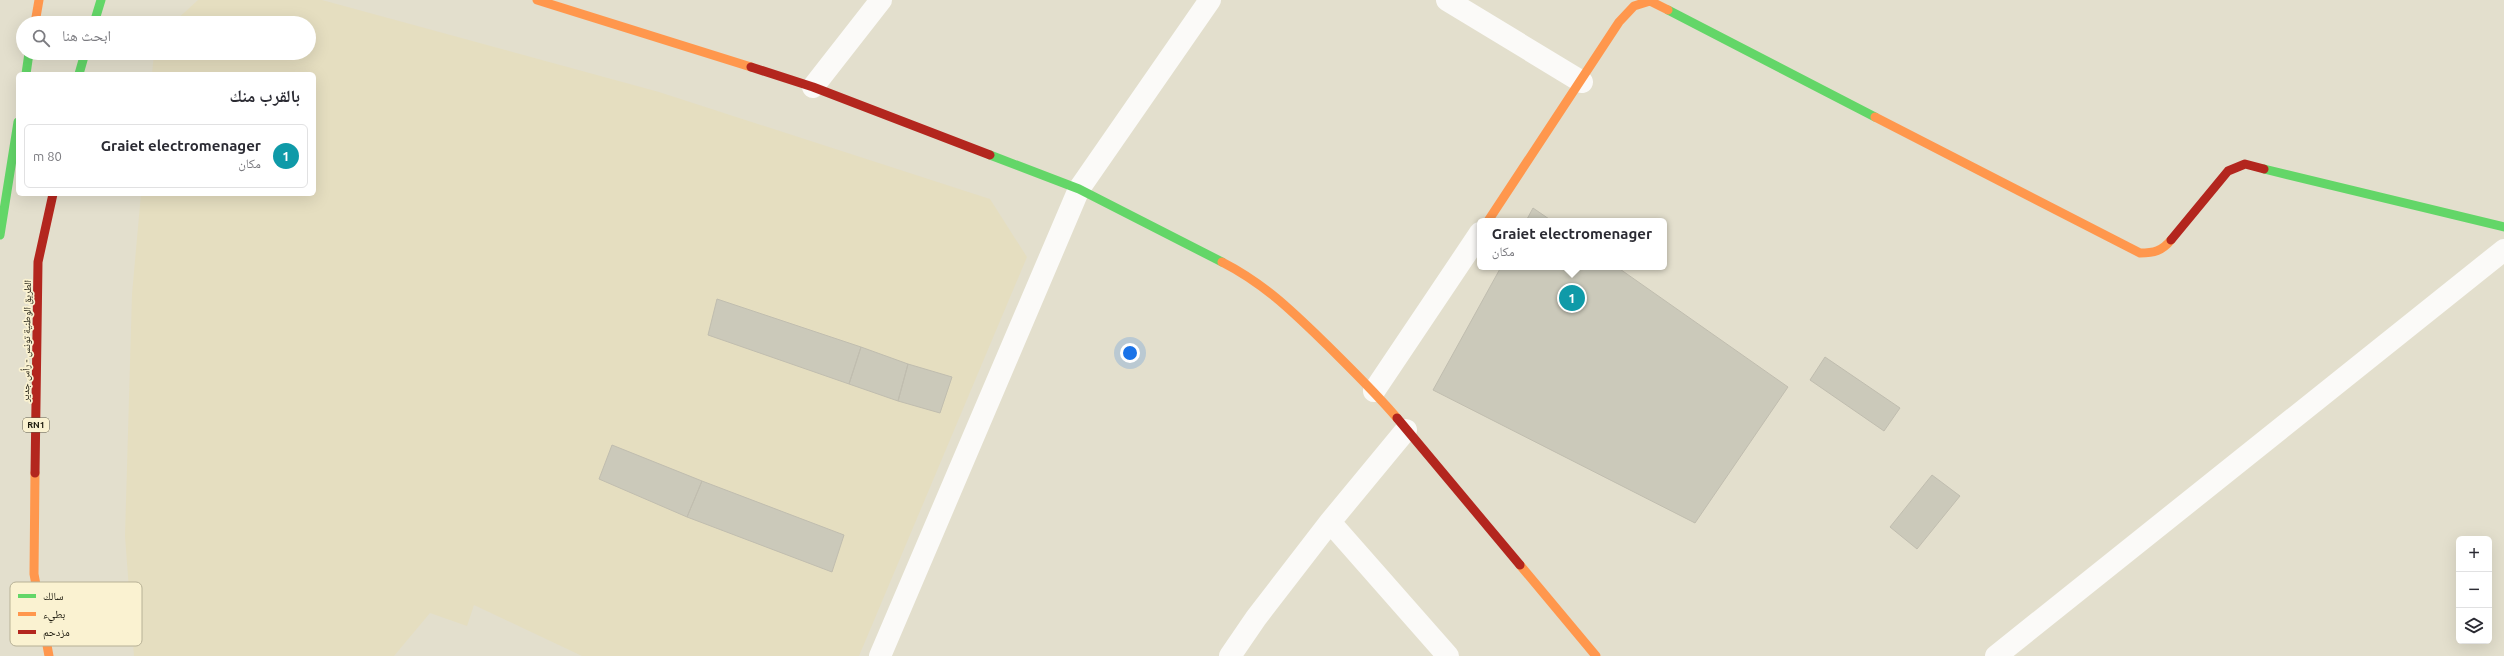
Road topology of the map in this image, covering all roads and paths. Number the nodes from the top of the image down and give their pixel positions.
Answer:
1 (39, 0) edge
2 (101, 0) edge
3 (537, 0) edge
4 (881, 0) edge
5 (1210, 0) edge
6 (1447, 0) edge
7 (36, 16) edge
8 (96, 16) edge
9 (28, 60) edge
10 (83, 60) edge
11 (26, 72) edge
12 (80, 72) edge
13 (1582, 82) junction
14 (813, 87) junction
15 (16, 135) edge
16 (1079, 188) junction
17 (53, 196) edge
18 (1490, 218) edge
19 (2504, 227) edge
20 (0, 235) edge
21 (1477, 237) edge
22 (2504, 250) edge
23 (1374, 391) junction
24 (1406, 430) junction
25 (1330, 522) junction
26 (35, 582) edge
27 (47, 646) edge
28 (49, 656) edge
29 (880, 656) edge
30 (1230, 656) edge
31 (1448, 656) edge
32 (1596, 656) edge
33 (1996, 656) edge

1 - 7 street
2 - 8 street
3 - 14 street
4 - 14 street
5 - 16 street
6 - 13 street
9 - 11 street
10 - 12 street
13 - 18 street
13 - 19 street
14 - 16 street
15 - 20 street
16 - 23 street
16 - 29 street
17 - 26 street, الطريق الوطنية تونس - رأس جدير / RN1
21 - 23 street
22 - 33 street
23 - 24 street
24 - 25 street
24 - 32 street
25 - 30 street
25 - 31 street
27 - 28 street, الطريق الوطنية تونس - رأس جدير / RN1

